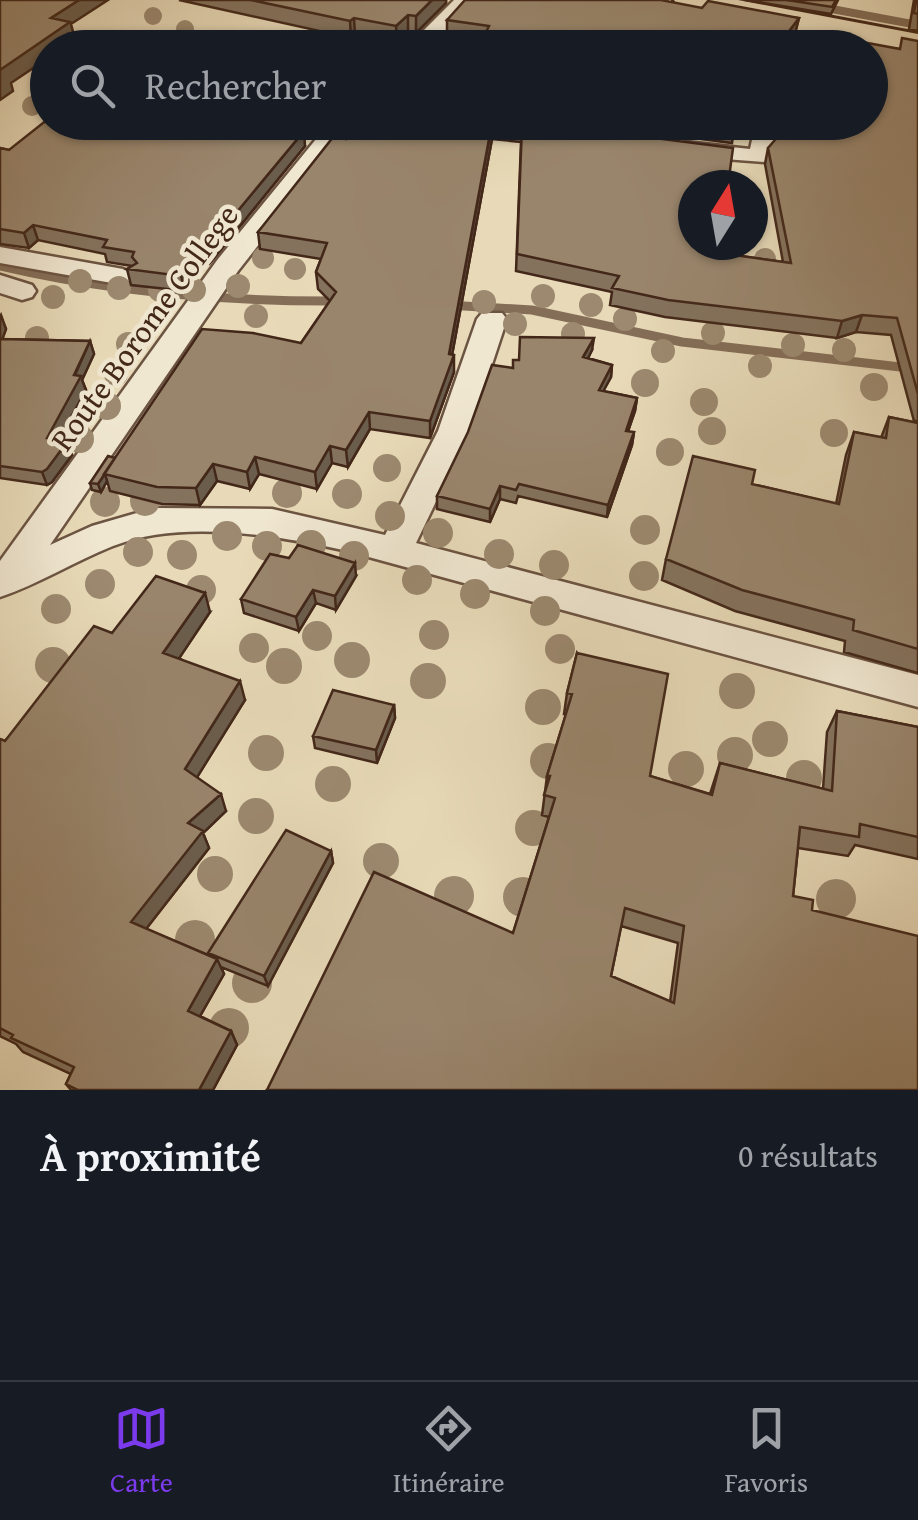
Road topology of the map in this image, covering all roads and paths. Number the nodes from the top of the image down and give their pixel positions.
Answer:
1 (466, 0) edge
2 (692, 0) edge
3 (756, 0) edge
4 (435, 30) edge
5 (790, 30) edge
6 (918, 30) edge
7 (888, 42) edge
8 (918, 44) edge
9 (329, 140) edge
10 (764, 140) edge
11 (665, 147) edge
12 (0, 255) edge
13 (122, 277) dead end
14 (492, 319) dead end
15 (395, 551) junction
16 (4, 580) edge
17 (918, 690) edge

1 - 4 street
2 - 5 main road
3 - 6 main road
7 - 8 main road
9 - 16 street, Route Borome College
10 - 11 street
12 - 13 street
14 - 15 street
15 - 16 street
15 - 17 street

